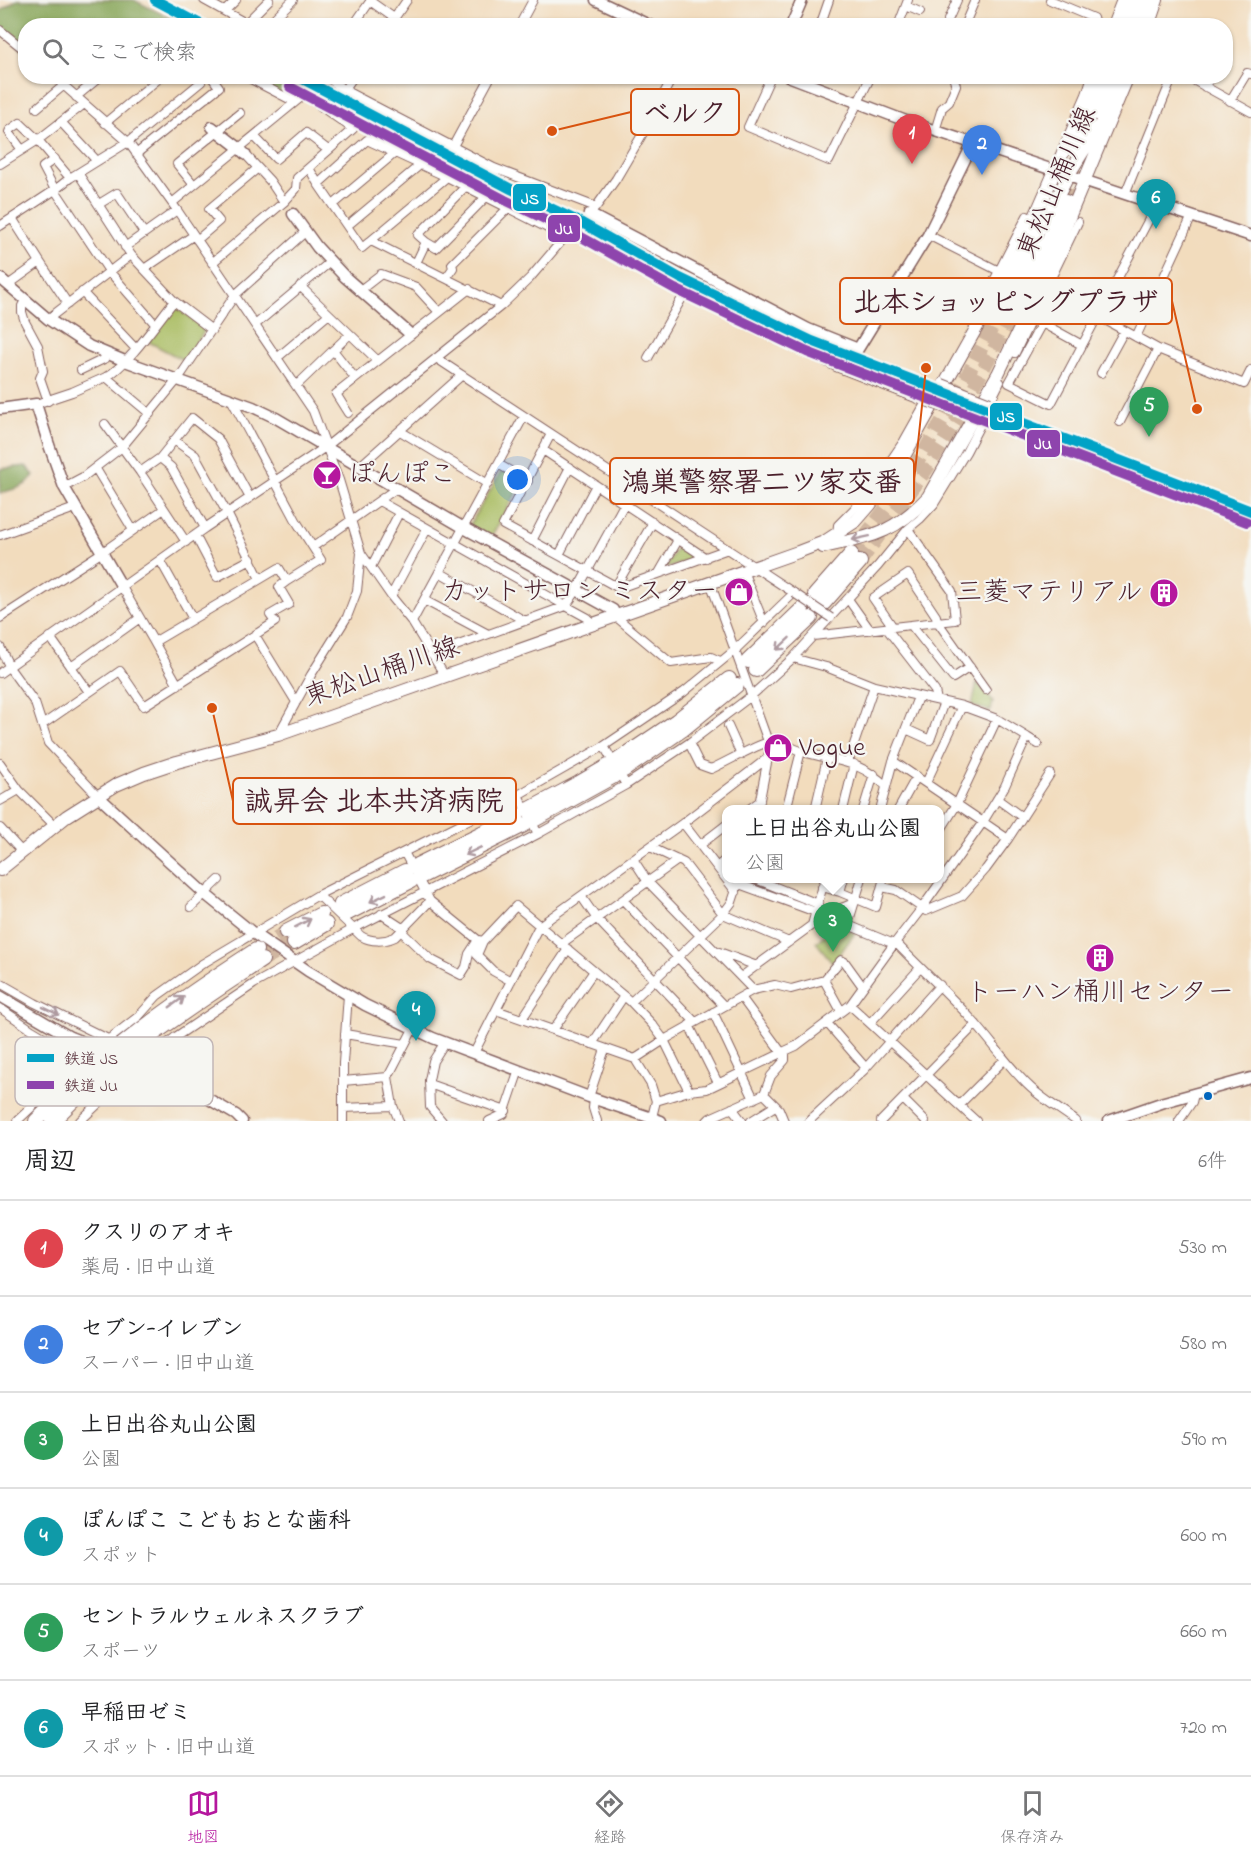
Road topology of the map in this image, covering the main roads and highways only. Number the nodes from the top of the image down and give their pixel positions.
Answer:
1 (1123, 0) edge
2 (1132, 0) edge
3 (1146, 0) edge
4 (1157, 0) edge
5 (1116, 18) edge
6 (1126, 18) edge
7 (1139, 18) edge
8 (1151, 18) edge
9 (1091, 84) edge
10 (1101, 84) edge
11 (1114, 84) edge
12 (1125, 84) edge
13 (1115, 107) junction
14 (1102, 117) dead end
15 (1077, 149) tunnel mouth
16 (1066, 202) tunnel mouth
17 (1036, 241) dead end
18 (1021, 249) junction
19 (798, 552) junction
20 (855, 558) tunnel mouth
21 (820, 599) dead end
22 (806, 613) dead end
23 (752, 665) dead end
24 (733, 682) dead end
25 (0, 870) edge
26 (343, 909) dead end
27 (323, 919) dead end
28 (290, 938) tunnel mouth
29 (130, 1037) edge
30 (149, 1037) edge
31 (51, 1106) edge
32 (69, 1106) edge
33 (36, 1121) edge
34 (53, 1121) edge

1 - 5 main road
2 - 6 highway
3 - 7 highway
4 - 8 main road
9 - 18 main road, 東松山桶川線
10 - 15 highway
11 - 14 highway
12 - 13 main road, 東松山桶川線
13 - 18 main road
13 -> 19 main road, 東松山桶川線
16 - 17 highway
18 - 19 main road, 東松山桶川線
19 - 25 main road, 東松山桶川線
20 - 21 highway
22 - 23 highway
24 - 26 highway
27 - 28 highway
29 -> 30 highway
33 -> 31 highway
32 -> 34 highway

